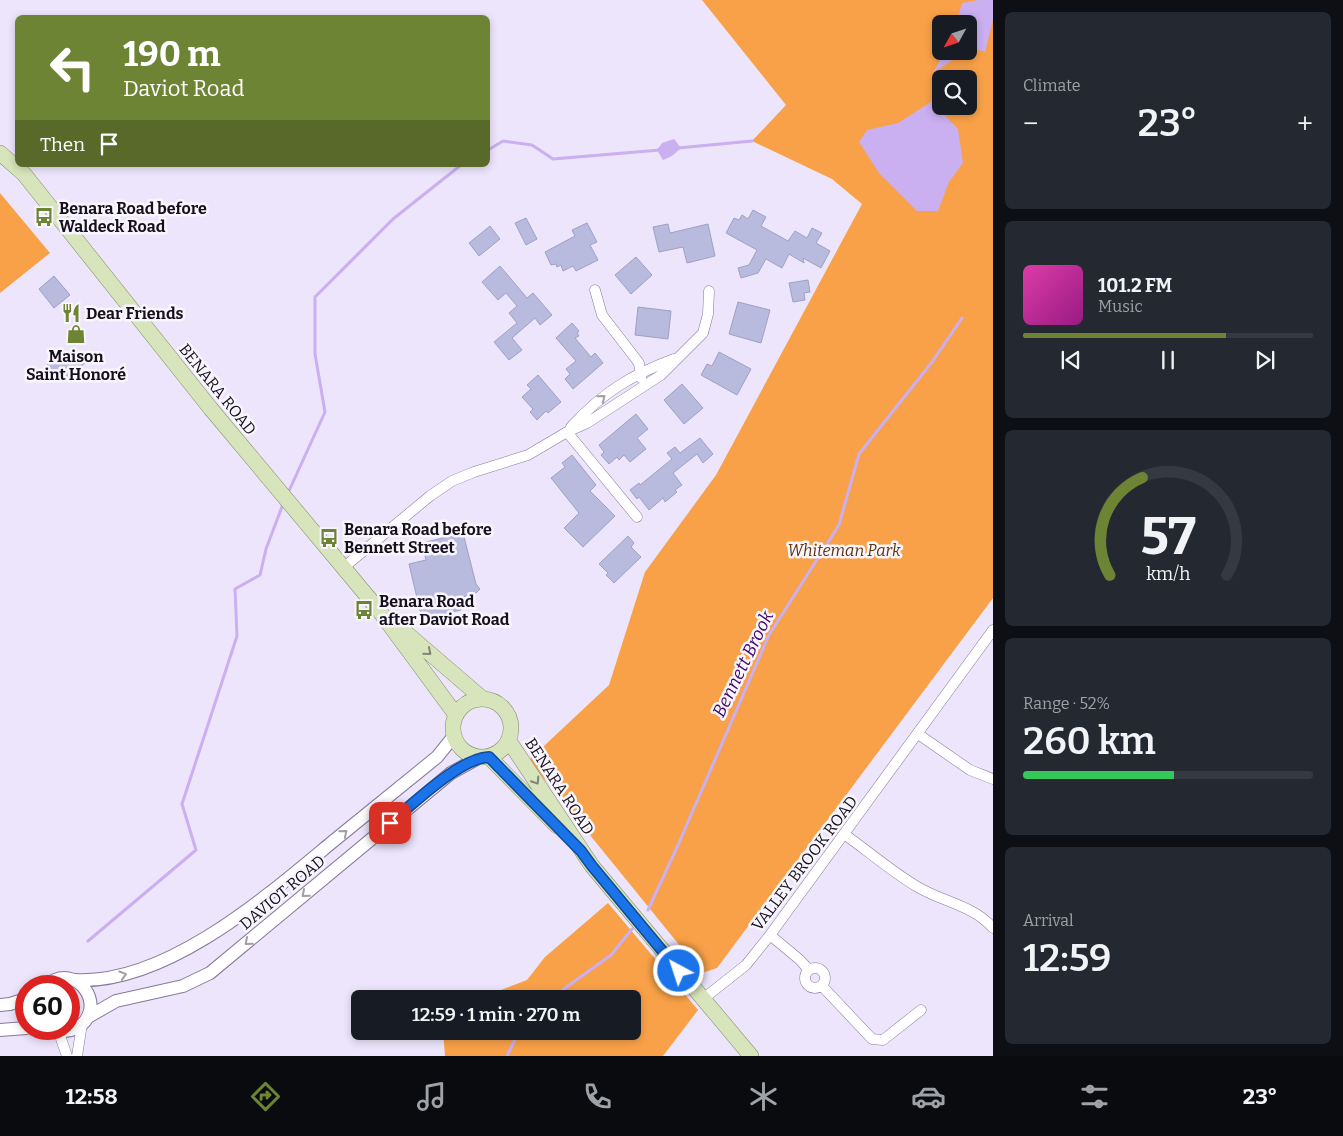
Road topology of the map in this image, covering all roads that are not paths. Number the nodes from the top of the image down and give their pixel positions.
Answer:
1 (0, 144) edge
2 (0, 153) edge
3 (14, 165) joint
4 (16, 167) edge
5 (595, 290) dead end
6 (710, 291) dead end
7 (677, 358) junction
8 (640, 373) junction
9 (643, 387) junction
10 (567, 432) junction
11 (637, 517) dead end
12 (343, 568) junction
13 (378, 609) junction
14 (993, 630) edge
15 (483, 699) junction
16 (456, 716) junction
17 (918, 734) junction
18 (454, 736) junction
19 (509, 740) junction
20 (484, 757) junction
21 (993, 779) edge
22 (844, 834) junction
23 (581, 851) junction
24 (993, 928) edge
25 (770, 935) junction
26 (80, 980) edge
27 (80, 984) edge
28 (703, 999) junction
29 (15, 1002) edge
30 (0, 1005) edge
31 (921, 1010) dead end
32 (85, 1021) junction
33 (80, 1025) edge
34 (15, 1029) edge
35 (0, 1030) edge
36 (60, 1040) edge
37 (67, 1056) edge
38 (77, 1056) edge
39 (751, 1056) edge

1 - 3 main road, BENARA ROAD
2 - 3 main road, BENARA ROAD
4 - 12 main road, BENARA ROAD
5 - 8 street
6 - 7 street
7 - 8 street
7 - 9 street
8 - 9 street
10 -> 8 street
9 - 10 street
10 - 11 street
10 - 12 street
12 - 13 main road, BENARA ROAD
13 -> 15 main road, BENARA ROAD
13 - 16 main road, BENARA ROAD
14 - 17 street, VALLEY BROOK ROAD
15 - 16 main road
15 - 19 main road
16 - 18 main road
17 - 21 street
17 - 22 street, VALLEY BROOK ROAD
18 - 20 main road
26 -> 18 street, DAVIOT ROAD
19 - 20 main road
19 -> 23 main road, BENARA ROAD
20 - 23 main road, BENARA ROAD
20 -> 32 street, DAVIOT ROAD
22 - 24 street
22 - 25 street, VALLEY BROOK ROAD
23 - 28 main road, BENARA ROAD
25 - 28 street, VALLEY BROOK ROAD
25 - 31 street
27 - 32 street
28 - 39 main road, BENARA ROAD
29 - 30 street
32 - 33 street, DAVIOT ROAD
32 - 38 street
34 - 35 street
36 - 37 street

